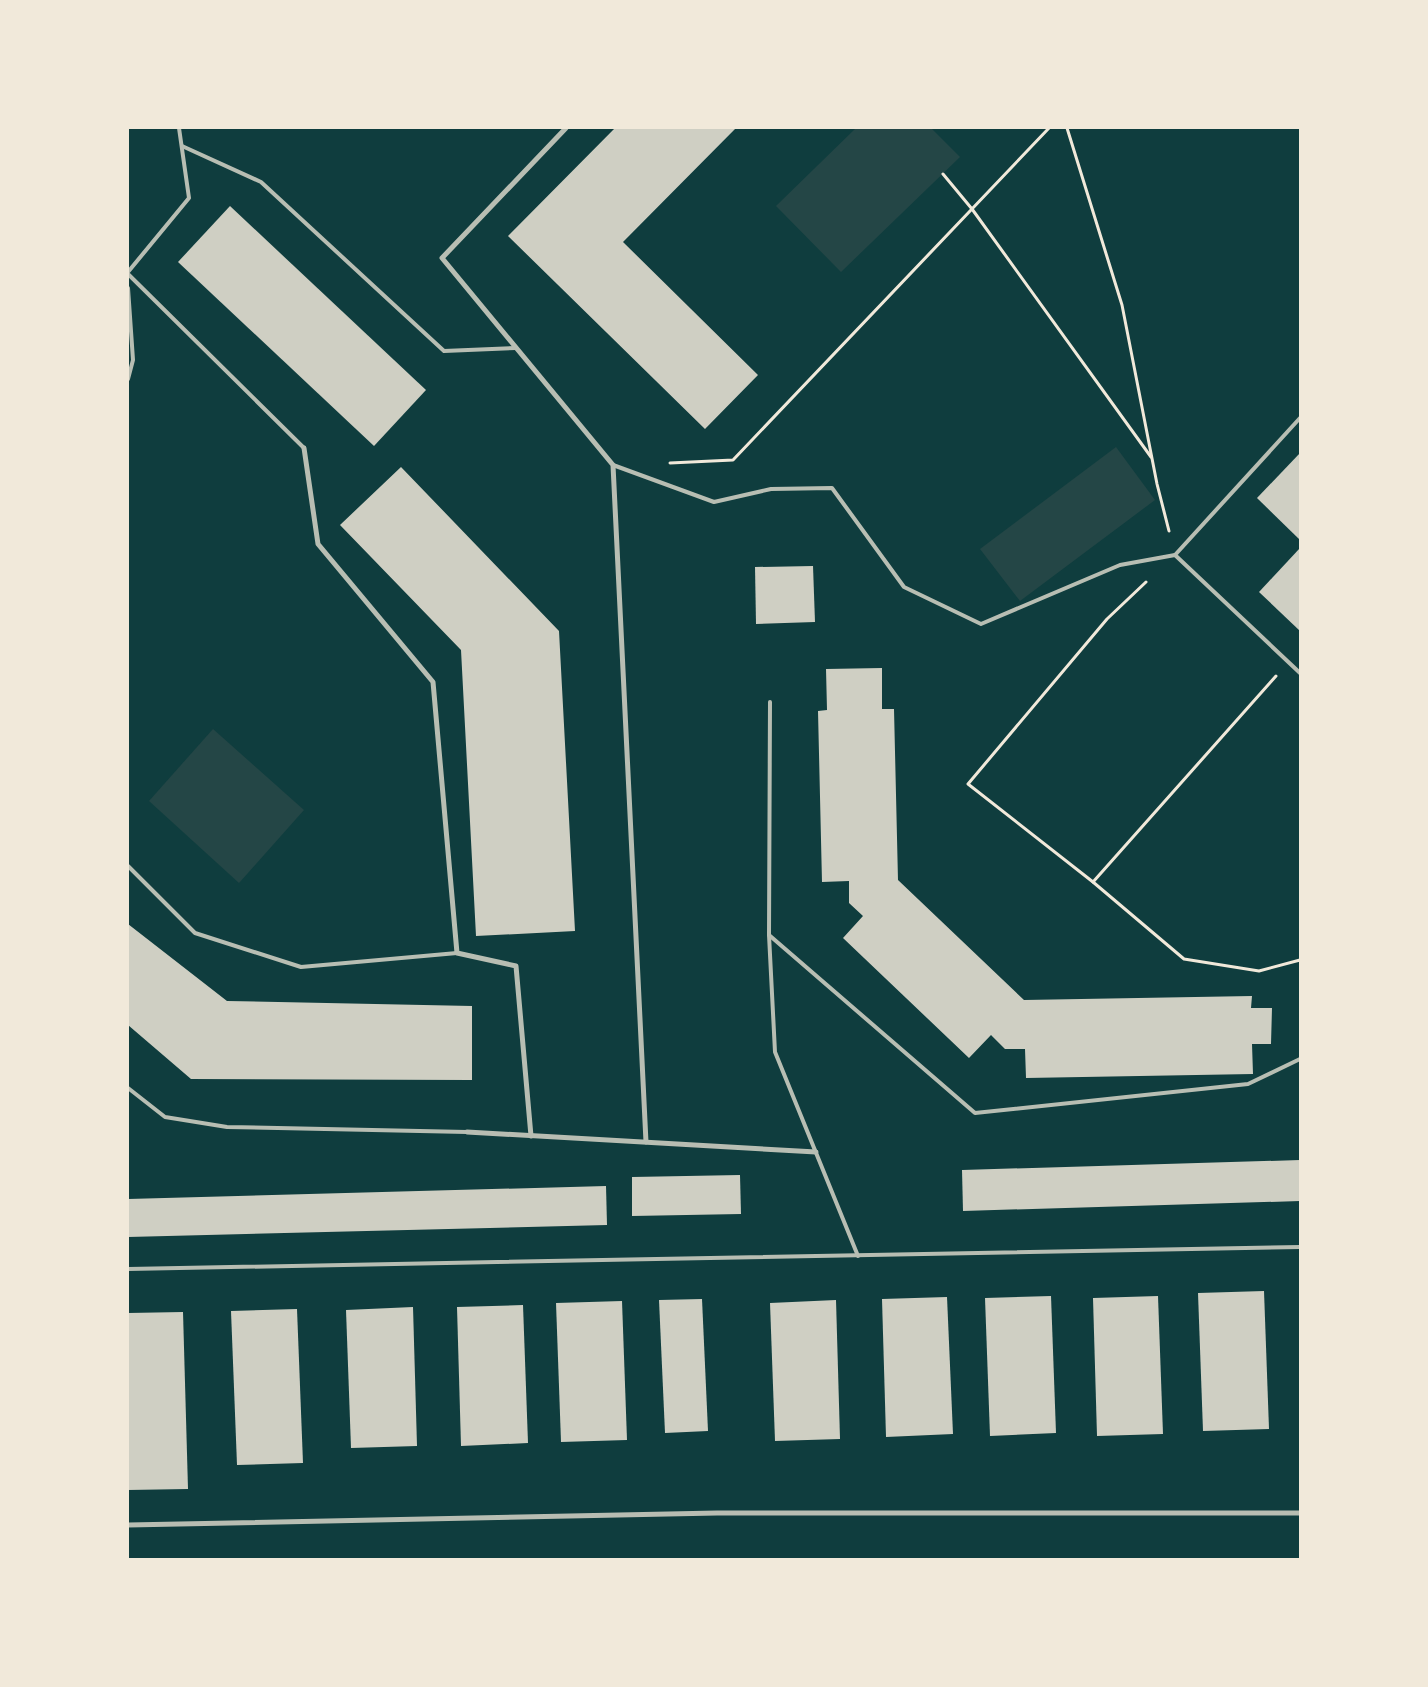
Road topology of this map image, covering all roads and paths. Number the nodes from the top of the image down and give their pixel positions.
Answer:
1 (179, 128) edge
2 (566, 128) edge
3 (1049, 128) edge
4 (1067, 128) edge
5 (182, 146) junction
6 (943, 174) dead end
7 (972, 209) junction
8 (128, 273) edge
9 (128, 288) edge
10 (516, 348) junction
11 (128, 379) edge
12 (1300, 418) edge
13 (304, 448) joint
14 (1152, 460) junction
15 (668, 463) dead end
16 (613, 465) junction
17 (1175, 555) junction
18 (1148, 580) dead end
19 (1289, 662) junction
20 (1300, 673) edge
21 (770, 702) dead end
22 (128, 866) edge
23 (1094, 882) junction
24 (769, 935) junction
25 (457, 952) junction
26 (1300, 960) edge
27 (1300, 1059) edge
28 (128, 1088) edge
29 (467, 1132) joint
30 (531, 1136) junction
31 (646, 1142) junction
32 (816, 1152) junction
33 (1300, 1247) edge
34 (858, 1256) junction
35 (128, 1269) edge
36 (1300, 1513) edge
37 (128, 1525) edge

1 - 5 lane
2 - 10 street
3 - 7 path
4 - 14 path
5 - 8 lane
5 - 10 lane
6 - 7 path
7 - 14 path
7 - 15 path
8 - 13 lane
9 - 11 lane
10 - 16 street
12 - 17 lane
13 - 25 street
14 - 17 path
16 - 17 lane
16 - 31 street
17 - 19 lane
18 - 23 path
19 - 20 lane
19 - 23 path
21 - 24 lane
22 - 25 lane
23 - 26 path
24 - 27 lane
24 - 32 lane
25 - 30 street
28 - 29 lane
29 - 30 street
30 - 31 street
31 - 32 street
32 - 34 lane
33 - 34 lane
34 - 35 lane
36 - 37 street

